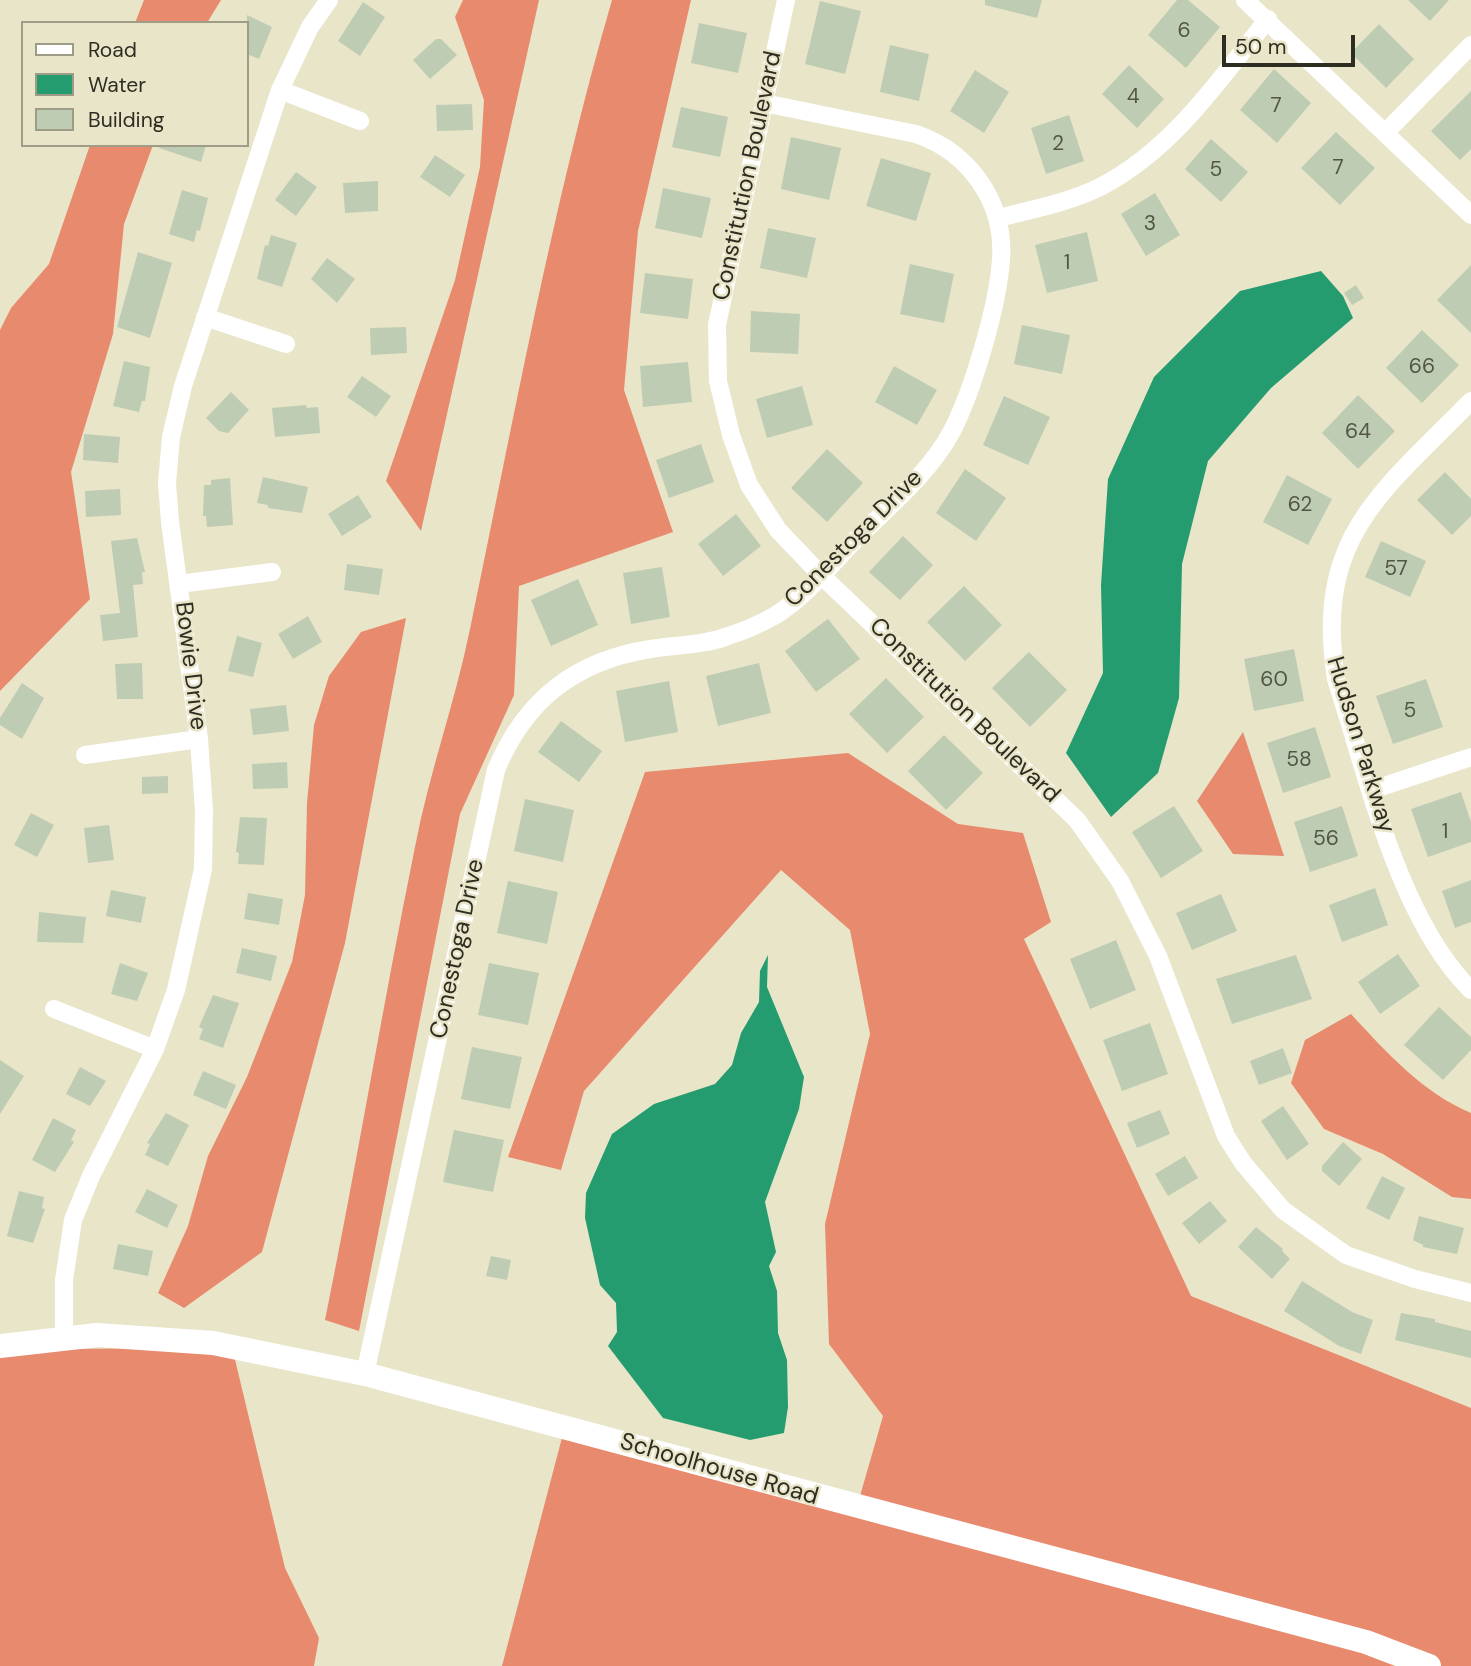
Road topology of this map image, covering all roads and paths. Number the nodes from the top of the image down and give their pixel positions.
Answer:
1 (329, 0) edge
2 (786, 0) edge
3 (1245, 0) edge
4 (1268, 19) junction
5 (1471, 45) edge
6 (280, 90) junction
7 (764, 103) junction
8 (360, 121) dead end
9 (1386, 132) junction
10 (1471, 215) edge
11 (999, 218) junction
12 (205, 317) junction
13 (286, 344) dead end
14 (1471, 401) edge
15 (272, 572) dead end
16 (821, 575) junction
17 (179, 584) junction
18 (199, 739) junction
19 (85, 755) dead end
20 (1471, 757) edge
21 (1372, 790) junction
22 (1471, 990) edge
23 (54, 1009) dead end
24 (155, 1049) junction
25 (1471, 1293) edge
26 (64, 1337) junction
27 (0, 1346) edge
28 (365, 1374) junction
29 (1429, 1666) edge

1 - 6 street, Bowie Drive
2 - 7 street, Constitution Boulevard
3 - 4 street
4 - 9 street
4 - 11 street
5 - 9 street
6 - 8 street
6 - 12 street, Bowie Drive
7 - 11 street, Conestoga Drive
7 - 16 street, Constitution Boulevard
9 - 10 street
11 - 16 street, Conestoga Drive
12 - 13 street
12 - 17 street, Bowie Drive
14 - 21 street, Hudson Parkway
15 - 17 street
16 - 25 street, Constitution Boulevard
16 - 28 street, Conestoga Drive
17 - 18 street, Bowie Drive
18 - 19 street
18 - 24 street, Bowie Drive
20 - 21 street
21 - 22 street, Hudson Parkway
23 - 24 street
24 - 26 street, Bowie Drive
26 - 27 street, Schoolhouse Road
26 - 28 street, Schoolhouse Road
28 - 29 street, Schoolhouse Road

